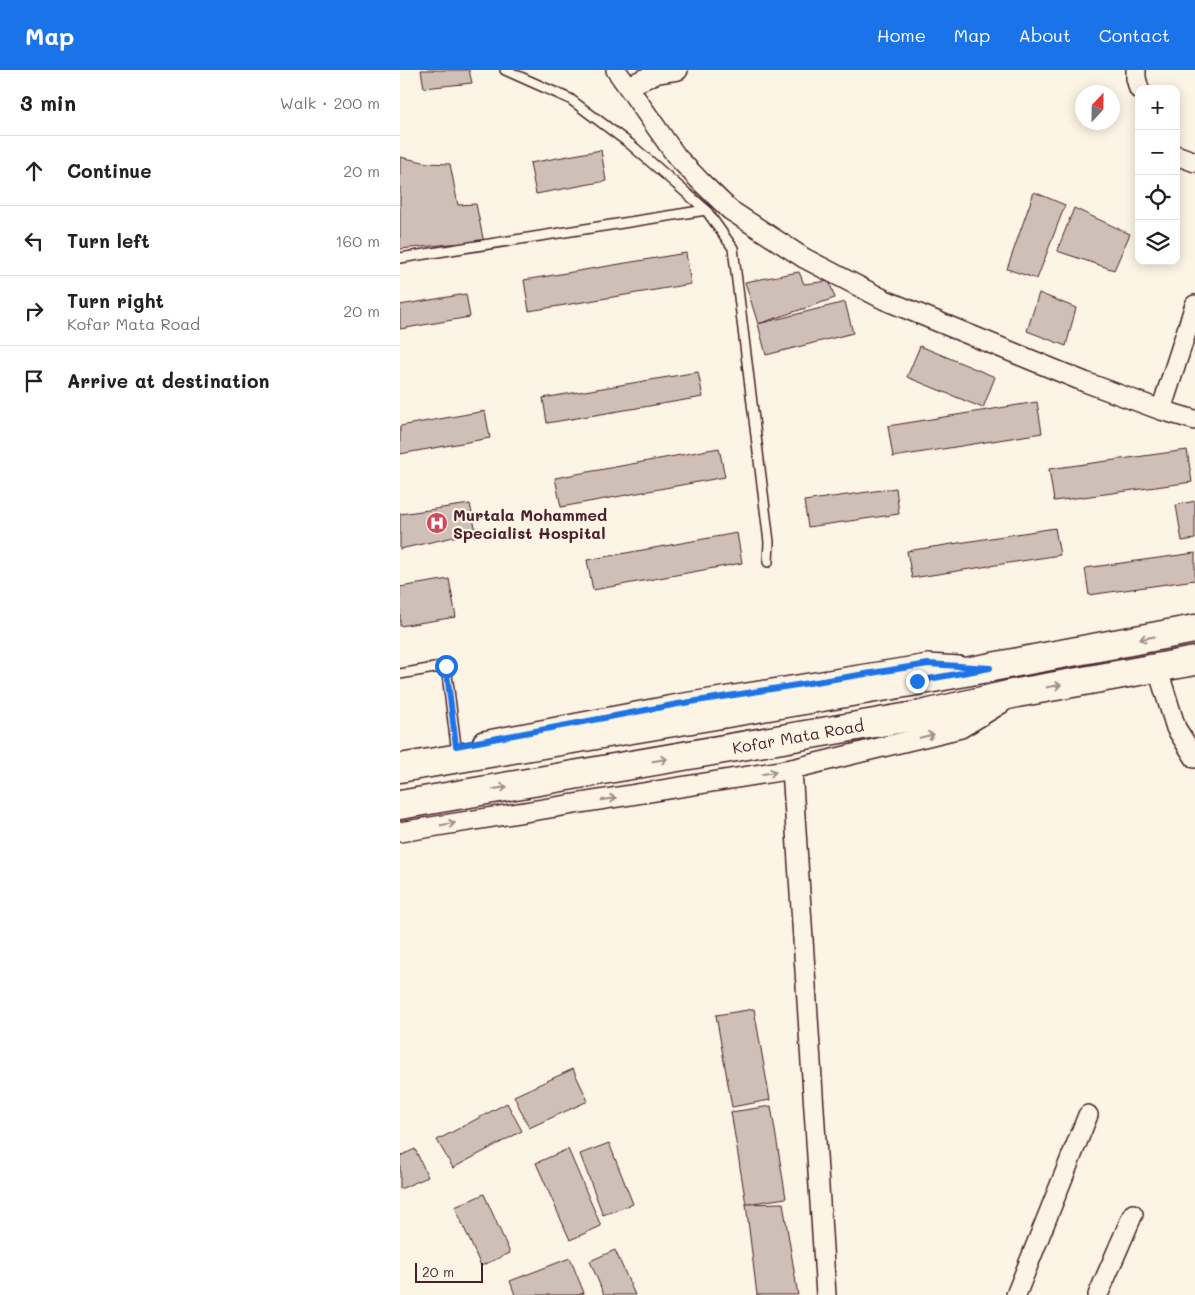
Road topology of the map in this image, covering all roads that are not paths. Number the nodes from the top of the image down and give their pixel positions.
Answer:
1 (505, 70) edge
2 (616, 70) edge
3 (678, 70) edge
4 (1136, 70) edge
5 (1138, 85) edge
6 (628, 86) junction
7 (1180, 156) edge
8 (1195, 162) edge
9 (706, 210) junction
10 (400, 258) edge
11 (1195, 305) edge
12 (1161, 410) junction
13 (1195, 420) edge
14 (768, 562) dead end
15 (1195, 629) edge
16 (1195, 661) edge
17 (1156, 667) junction
18 (990, 668) junction
19 (400, 674) edge
20 (1018, 693) junction
21 (456, 746) junction
22 (400, 754) edge
23 (1195, 758) edge
24 (400, 768) edge
25 (792, 769) junction
26 (400, 805) edge
27 (400, 832) edge
28 (1088, 1115) dead end
29 (1132, 1214) dead end
30 (826, 1295) edge
31 (1016, 1295) edge
32 (1098, 1295) edge

1 - 9 lane
2 - 6 street
3 - 6 street
4 - 5 street
6 - 12 street
7 - 8 street
9 - 10 lane
9 - 14 lane
11 - 12 street
12 - 13 street
15 -> 18 main road, Kofar Mata Road
16 - 17 main road, Kofar Mata Road
20 -> 17 main road, Kofar Mata Road
17 - 23 street
18 - 21 street
18 - 24 main road, Kofar Mata Road
19 - 21 lane
25 -> 20 street
26 -> 20 main road, Kofar Mata Road
21 - 22 street
27 -> 25 street
25 - 30 street
28 - 31 street
29 - 32 street

